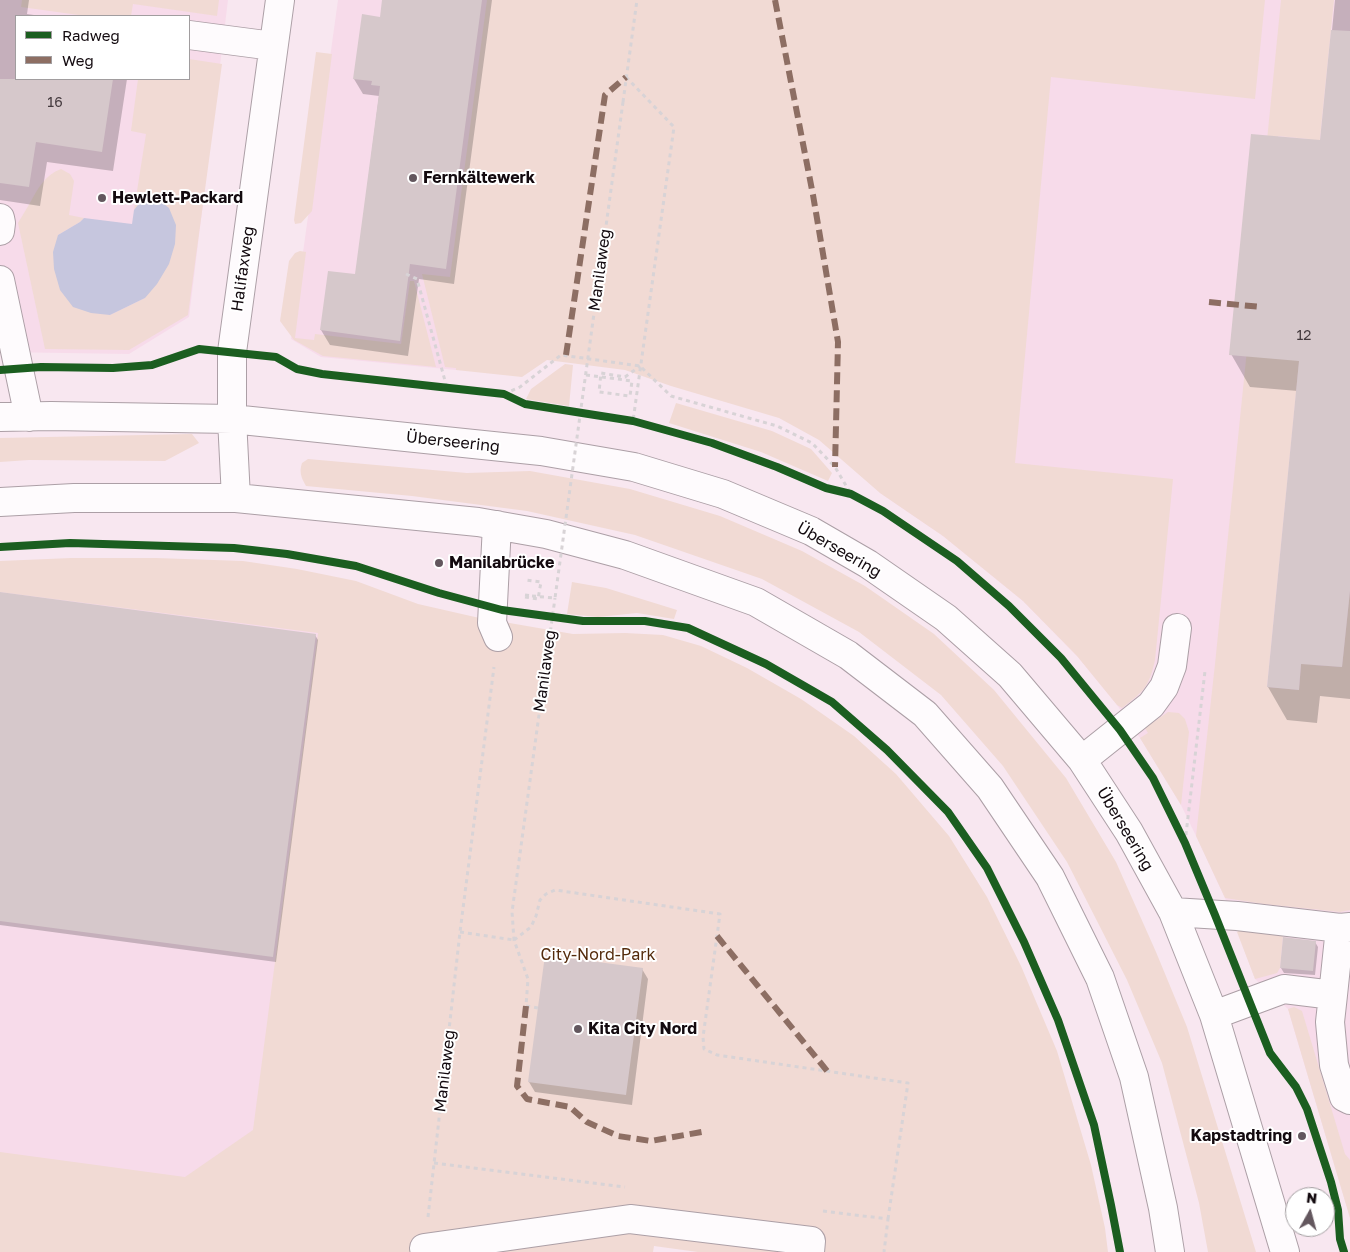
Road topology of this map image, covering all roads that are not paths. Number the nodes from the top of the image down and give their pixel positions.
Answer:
1 (280, 0) edge
2 (190, 35) edge
3 (273, 46) junction
4 (0, 218) edge
5 (0, 231) edge
6 (0, 280) edge
7 (0, 417) edge
8 (29, 417) junction
9 (232, 419) junction
10 (236, 498) junction
11 (0, 502) edge
12 (497, 525) junction
13 (1176, 628) dead end
14 (498, 636) road end
15 (1082, 760) junction
16 (1173, 912) junction
17 (1345, 928) edge
18 (1333, 995) junction
19 (1214, 1015) junction
20 (1350, 1100) edge
21 (424, 1248) road end
22 (810, 1252) edge
23 (1170, 1252) edge
24 (1285, 1252) edge

1 - 3 street, Halifaxweg
2 - 3 street
3 - 9 street, Halifaxweg
4 - 5 street
6 - 8 street
7 - 8 street, Überseering
8 - 9 street, Überseering
9 - 10 street, Halifaxweg
9 - 15 street, Überseering
10 - 11 street
10 - 12 street
12 - 14 street
12 - 23 street
13 - 15 street
15 - 16 street, Überseering
16 - 17 street
16 - 19 street, Überseering
17 - 18 street
18 - 19 street
18 - 20 street
19 - 24 street, Überseering
21 - 22 street

